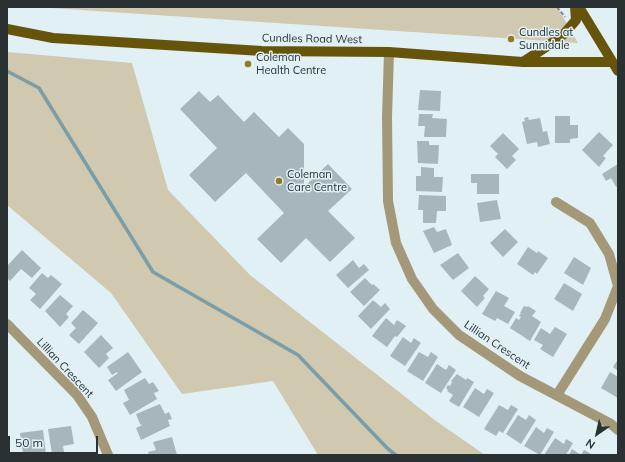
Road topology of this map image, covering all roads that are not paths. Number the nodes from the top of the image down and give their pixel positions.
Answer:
1 (575, 7) edge
2 (579, 7) edge
3 (7, 29) edge
4 (389, 52) junction
5 (523, 62) junction
6 (615, 62) edge
7 (618, 71) edge
8 (556, 202) dead end
9 (7, 324) edge
10 (557, 395) junction
11 (618, 430) edge
12 (108, 455) edge

1 - 5 main road
2 - 6 main road
3 - 4 main road, Cundles Road West
4 - 5 main road, Cundles Road West
4 - 10 street, Lillian Crescent
5 - 6 main road, Cundles Road West
6 - 7 main road
8 - 10 street
9 - 12 street, Lillian Crescent
10 - 11 street, Lillian Crescent

